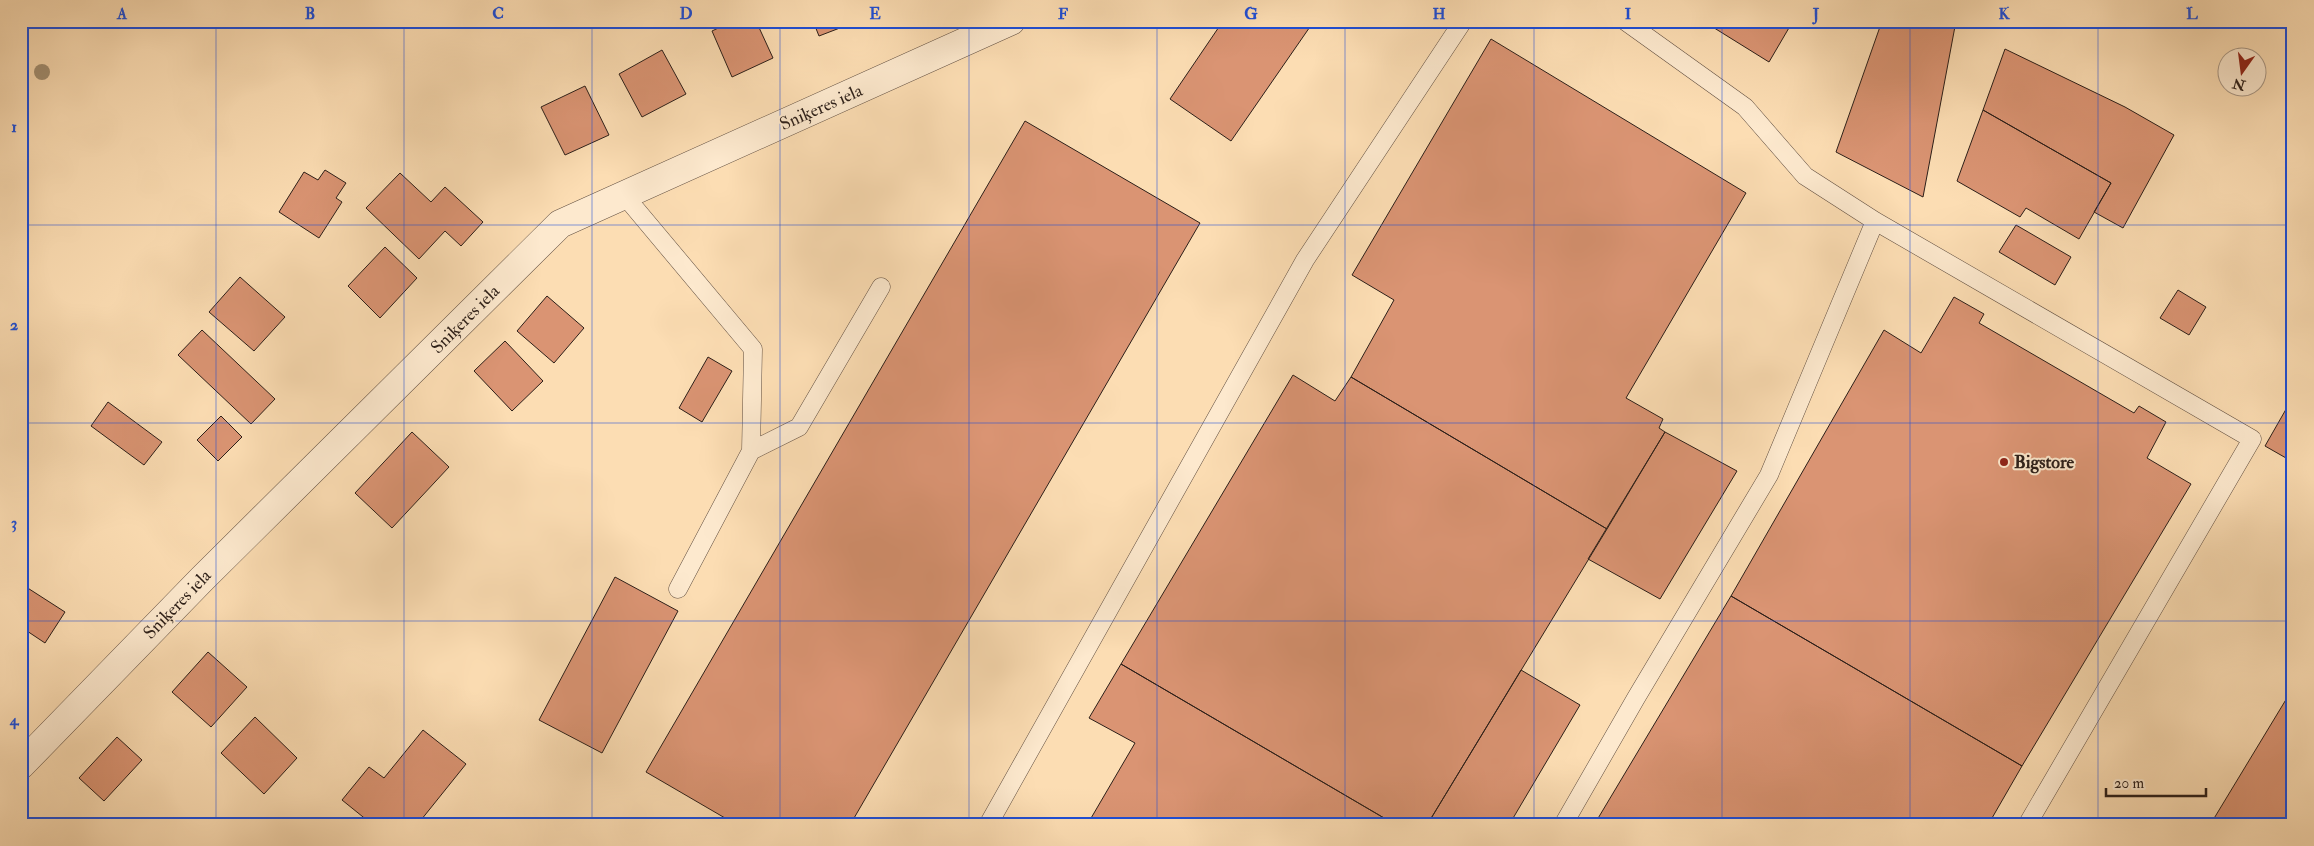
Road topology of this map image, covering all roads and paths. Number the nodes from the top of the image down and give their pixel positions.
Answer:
1 (1011, 21) edge
2 (1463, 21) edge
3 (1625, 21) edge
4 (979, 28) edge
5 (624, 196) junction
6 (1875, 221) junction
7 (881, 287) dead end
8 (751, 450) junction
9 (678, 589) dead end
10 (21, 765) edge
11 (988, 825) edge
12 (1563, 825) edge
13 (2028, 825) edge

1 - 4 street, Sniķeres iela
2 - 11 lane
3 - 6 lane
4 - 5 street, Sniķeres iela
5 - 8 lane
5 - 10 street, Sniķeres iela
6 - 12 lane
6 - 13 lane
7 - 8 lane
8 - 9 lane

